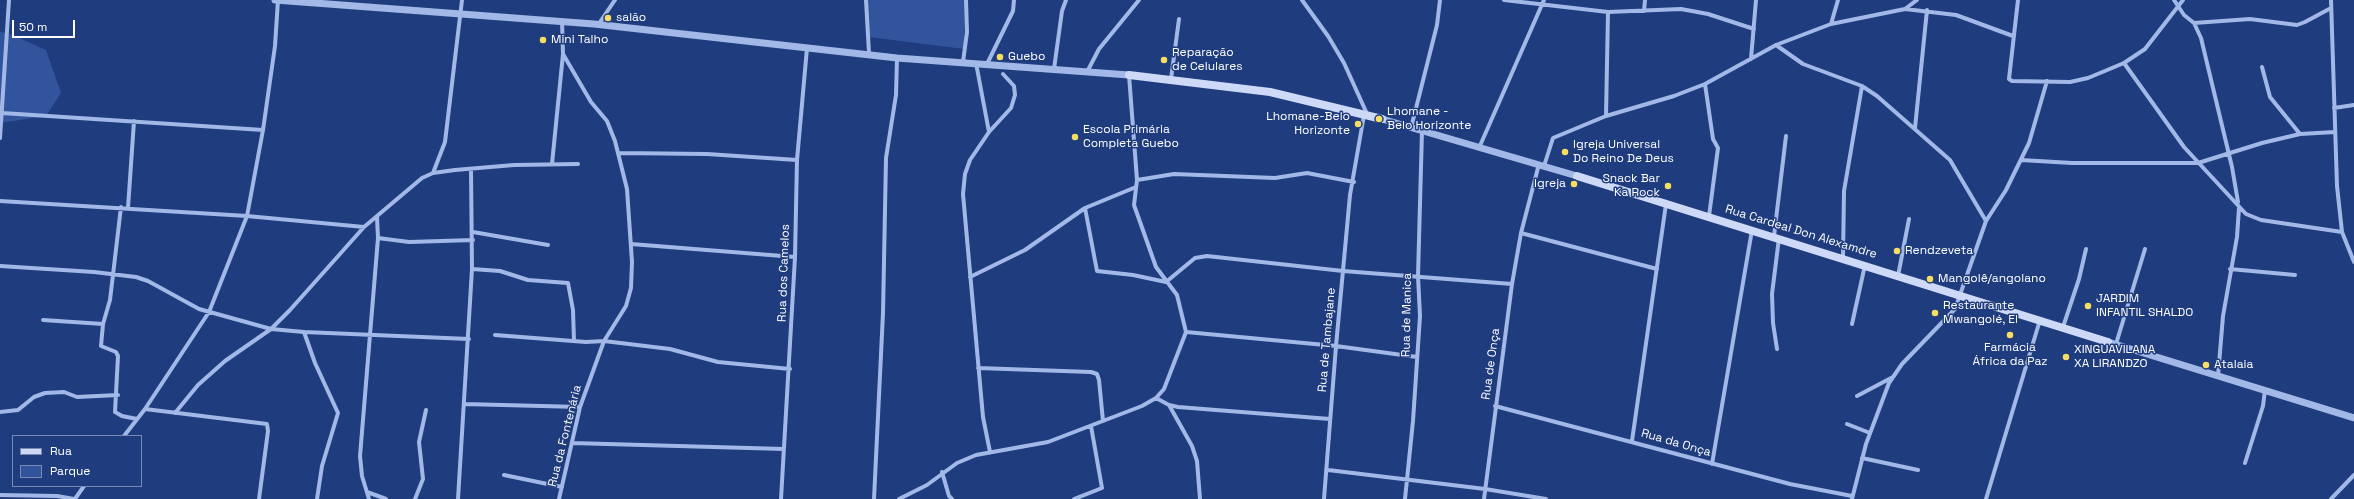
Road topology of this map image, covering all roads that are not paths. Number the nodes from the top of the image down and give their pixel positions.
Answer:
1 (9, 0) edge
2 (276, 0) edge
3 (462, 0) edge
4 (614, 0) edge
5 (866, 0) edge
6 (966, 0) edge
7 (1014, 0) edge
8 (1066, 0) edge
9 (1139, 0) edge
10 (1302, 0) edge
11 (1440, 0) edge
12 (1504, 0) edge
13 (1646, 0) edge
14 (1756, 0) edge
15 (1838, 0) edge
16 (1917, 0) edge
17 (2018, 0) edge
18 (2174, 0) edge
19 (2183, 0) edge
20 (2331, 0) edge
21 (1544, 2) edge
22 (2178, 6) junction
23 (2331, 8) junction
24 (1904, 9) junction
25 (1927, 10) junction
26 (1644, 11) junction
27 (1608, 12) junction
28 (461, 13) junction
29 (1179, 19) dead end
30 (562, 22) junction
31 (2194, 23) junction
32 (1832, 24) junction
33 (598, 25) junction
34 (1754, 29) junction
35 (2013, 36) junction
36 (1776, 45) junction
37 (807, 48) junction
38 (869, 53) junction
39 (563, 54) junction
40 (897, 58) junction
41 (1751, 59) junction
42 (964, 62) junction
43 (976, 63) junction
44 (2124, 63) junction
45 (988, 64) junction
46 (2262, 67) dead end
47 (1054, 69) junction
48 (1087, 72) junction
49 (1003, 74) dead end
50 (1130, 75) junction
51 (1171, 79) junction
52 (2047, 81) junction
53 (1705, 84) junction
54 (1862, 86) junction
55 (2354, 105) edge
56 (2334, 108) junction
57 (2, 113) junction
58 (1366, 116) junction
59 (1606, 116) junction
60 (1382, 120) joint
61 (134, 121) junction
62 (1411, 128) junction
63 (1915, 128) junction
64 (263, 130) junction
65 (1422, 131) junction
66 (989, 132) junction
67 (2335, 132) junction
68 (2300, 134) junction
69 (1786, 136) dead end
70 (0, 138) edge
71 (1479, 148) junction
72 (619, 153) junction
73 (2229, 154) junction
74 (797, 160) junction
75 (2021, 160) junction
76 (2198, 163) junction
77 (552, 164) junction
78 (578, 164) dead end
79 (1542, 165) junction
80 (471, 169) junction
81 (433, 173) junction
82 (1578, 176) joint
83 (1138, 180) junction
84 (1354, 182) junction
85 (1136, 187) junction
86 (0, 201) edge
87 (1666, 203) junction
88 (2239, 205) junction
89 (121, 207) junction
90 (128, 208) junction
91 (1086, 208) junction
92 (247, 216) junction
93 (1710, 216) junction
94 (377, 217) junction
95 (1909, 219) dead end
96 (1986, 221) junction
97 (364, 227) junction
98 (1752, 230) junction
99 (473, 232) junction
100 (2342, 232) junction
101 (1521, 233) junction
102 (1776, 237) junction
103 (378, 238) junction
104 (473, 240) junction
105 (631, 244) junction
106 (548, 245) dead end
107 (2086, 249) dead end
108 (2145, 249) dead end
109 (795, 257) junction
110 (1844, 258) junction
111 (2354, 262) edge
112 (1865, 265) junction
113 (0, 266) edge
114 (472, 269) junction
115 (1657, 269) junction
116 (2230, 270) junction
117 (1343, 271) junction
118 (114, 275) junction
119 (2295, 275) dead end
120 (1418, 276) junction
121 (1898, 276) junction
122 (970, 277) junction
123 (1166, 282) junction
124 (1512, 284) junction
125 (1961, 295) junction
126 (209, 312) junction
127 (43, 320) dead end
128 (2040, 320) junction
129 (103, 324) junction
130 (1852, 324) dead end
131 (2063, 328) junction
132 (271, 329) junction
133 (304, 332) junction
134 (1186, 332) junction
135 (495, 335) dead end
136 (369, 336) junction
137 (469, 339) junction
138 (574, 341) junction
139 (604, 341) junction
140 (2112, 343) junction
141 (1336, 346) junction
142 (1777, 349) dead end
143 (1417, 357) junction
144 (978, 368) junction
145 (790, 369) junction
146 (2218, 376) junction
147 (1893, 377) junction
148 (2265, 390) junction
149 (118, 395) junction
150 (1857, 396) dead end
151 (1156, 398) junction
152 (464, 404) junction
153 (1169, 405) junction
154 (1495, 406) junction
155 (580, 407) junction
156 (145, 409) junction
157 (426, 410) dead end
158 (0, 412) edge
159 (175, 412) junction
160 (2354, 418) edge
161 (137, 419) junction
162 (1330, 419) junction
163 (1103, 422) junction
164 (1847, 424) dead end
165 (1091, 426) junction
166 (1870, 433) junction
167 (125, 435) edge
168 (1632, 441) junction
169 (572, 443) junction
170 (784, 448) junction
171 (990, 452) junction
172 (1862, 458) junction
173 (2245, 463) dead end
174 (1712, 464) junction
175 (1328, 470) junction
176 (1918, 470) dead end
177 (942, 472) junction
178 (504, 475) dead end
179 (2354, 475) edge
180 (1407, 480) junction
181 (83, 487) edge
182 (562, 487) junction
183 (1485, 489) junction
184 (367, 492) junction
185 (0, 495) edge
186 (1852, 497) edge
187 (75, 499) edge
188 (259, 499) edge
189 (317, 499) edge
190 (369, 499) edge
191 (386, 499) edge
192 (415, 499) edge
193 (458, 499) edge
194 (559, 499) edge
195 (781, 499) edge
196 (874, 499) edge
197 (899, 499) edge
198 (952, 499) edge
199 (1074, 499) edge
200 (1200, 499) edge
201 (1324, 499) edge
202 (1406, 499) edge
203 (1484, 499) edge
204 (1546, 499) edge
205 (1986, 499) edge
206 (2331, 499) edge

1 - 57 street
2 - 28 street
2 - 64 street
3 - 28 street
4 - 33 street
5 - 38 street
6 - 42 street
7 - 45 street
8 - 47 street
9 - 48 street
10 - 58 street
11 - 62 street
12 - 21 street
13 - 26 street
14 - 34 street
15 - 32 street
16 - 24 street
17 - 35 street
18 - 22 street
19 - 22 street
20 - 23 street
21 - 27 street
21 - 71 street
22 - 31 street
22 - 44 street
23 - 31 street
23 - 56 street
24 - 25 street
24 - 32 street, Rua de Onça
25 - 35 street
25 - 63 street
26 - 27 street
26 - 34 street
27 - 59 street
28 - 30 street
28 - 81 street
29 - 51 street
30 - 33 street
30 - 39 street, Rua da Fontenária
31 - 73 street
32 - 36 street, Rua de Onça
33 - 37 street
34 - 41 street
35 - 52 street
36 - 41 street, Rua de Onça
36 - 54 street
37 - 38 street
37 - 74 street, Rua dos Camelos
38 - 40 street
39 - 72 street, Rua da Fontenária
39 - 77 street
40 - 42 street
40 - 196 street
41 - 53 street, Rua de Onça
42 - 43 street
43 - 45 street
43 - 66 street
44 - 52 street
44 - 76 street
45 - 47 street
46 - 68 street
47 - 48 street
48 - 50 street
49 - 66 street
50 - 51 main road
50 - 83 street
51 - 58 main road
52 - 75 street
53 - 59 street, Rua de Onça
53 - 93 street
54 - 63 street
54 - 110 street
55 - 56 street
56 - 67 street
57 - 61 street
57 - 70 street
58 - 60 main road
58 - 84 street, Rua de Tambajane
59 - 79 street, Rua de Onça
60 - 62 street
61 - 64 street
61 - 90 street
62 - 65 street
63 - 96 street
64 - 92 street
65 - 71 street
65 - 120 street, Rua de Manica
66 - 122 street
67 - 68 street
67 - 100 street
68 - 73 street
69 - 102 street
71 - 79 street
72 - 74 street
72 - 105 street, Rua da Fontenária
73 - 76 street
73 - 88 street
74 - 109 street, Rua dos Camelos
75 - 76 street
75 - 96 street
76 - 88 street
77 - 78 street
77 - 80 street
79 - 82 street
79 - 101 street, Rua de Onça
80 - 81 street
80 - 99 street
81 - 94 street
82 - 87 main road, Rua Cardeal Don Alexamdre
83 - 84 street
83 - 85 street
84 - 117 street, Rua de Tambajane
85 - 91 street
85 - 123 street
86 - 89 street
87 - 93 main road, Rua Cardeal Don Alexamdre
87 - 115 street
88 - 100 street
88 - 116 street
89 - 90 street
89 - 118 street
90 - 92 street
91 - 122 street
91 - 123 street
92 - 97 street
92 - 126 street
93 - 98 main road, Rua Cardeal Don Alexamdre
94 - 97 street
94 - 103 street
95 - 121 street
96 - 125 street
97 - 132 street
98 - 102 main road, Rua Cardeal Don Alexamdre
98 - 174 street
99 - 104 street
99 - 106 street
100 - 111 street
101 - 115 street
101 - 124 street, Rua de Onça
102 - 110 main road, Rua Cardeal Don Alexamdre
102 - 142 street
103 - 104 street
103 - 136 street
104 - 114 street
105 - 109 street
105 - 139 street, Rua da Fontenária
107 - 131 street
108 - 140 street
109 - 145 street, Rua dos Camelos
110 - 112 main road, Rua Cardeal Don Alexamdre
112 - 121 main road, Rua Cardeal Don Alexamdre
112 - 130 street
113 - 118 street
114 - 137 street
114 - 138 street
115 - 168 street
116 - 119 street
116 - 146 street
117 - 120 street
117 - 123 street
117 - 141 street, Rua de Tambajane
118 - 126 street
118 - 129 street
120 - 124 street
120 - 143 street, Rua de Manica
121 - 125 main road, Rua Cardeal Don Alexamdre
122 - 144 street
123 - 134 street
124 - 154 street, Rua de Onça
125 - 128 main road, Rua Cardeal Don Alexamdre
125 - 147 street
126 - 132 street
126 - 156 street
127 - 129 street
128 - 131 main road, Rua Cardeal Don Alexamdre
128 - 205 street
129 - 149 street
131 - 140 main road, Rua Cardeal Don Alexamdre
132 - 133 street
132 - 159 street
133 - 136 street
133 - 189 street
134 - 141 street
134 - 151 street
135 - 138 street
136 - 137 street
136 - 184 street
137 - 152 street
138 - 139 street
139 - 145 street
139 - 155 street, Rua da Fontenária
140 - 146 street
141 - 143 street
141 - 162 street, Rua de Tambajane
143 - 180 street, Rua de Manica
144 - 163 street
144 - 171 street
145 - 170 street, Rua dos Camelos
146 - 148 street
147 - 150 street
147 - 166 street
148 - 160 street
148 - 173 street
149 - 158 street
149 - 161 street
151 - 153 street
151 - 163 street
152 - 155 street
152 - 193 street
153 - 162 street
153 - 200 street
154 - 168 street, Rua da Onça
154 - 183 street, Rua de Onça
155 - 169 street, Rua da Fontenária
156 - 159 street
156 - 161 street
157 - 192 street
159 - 188 street
161 - 167 street
162 - 175 street, Rua de Tambajane
163 - 165 street
164 - 166 street
165 - 171 street
165 - 199 street
166 - 172 street
168 - 174 street, Rua da Onça
169 - 170 street
169 - 182 street, Rua da Fontenária
170 - 195 street, Rua dos Camelos
171 - 177 street
172 - 176 street
172 - 186 street
174 - 186 street, Rua da Onça
175 - 180 street
175 - 201 street, Rua de Tambajane
177 - 197 street
177 - 198 street
178 - 182 street
179 - 206 street
180 - 183 street
180 - 202 street, Rua de Manica
181 - 187 street
182 - 194 street, Rua da Fontenária
183 - 203 street, Rua de Onça
183 - 204 street
184 - 190 street
184 - 191 street
185 - 187 street

